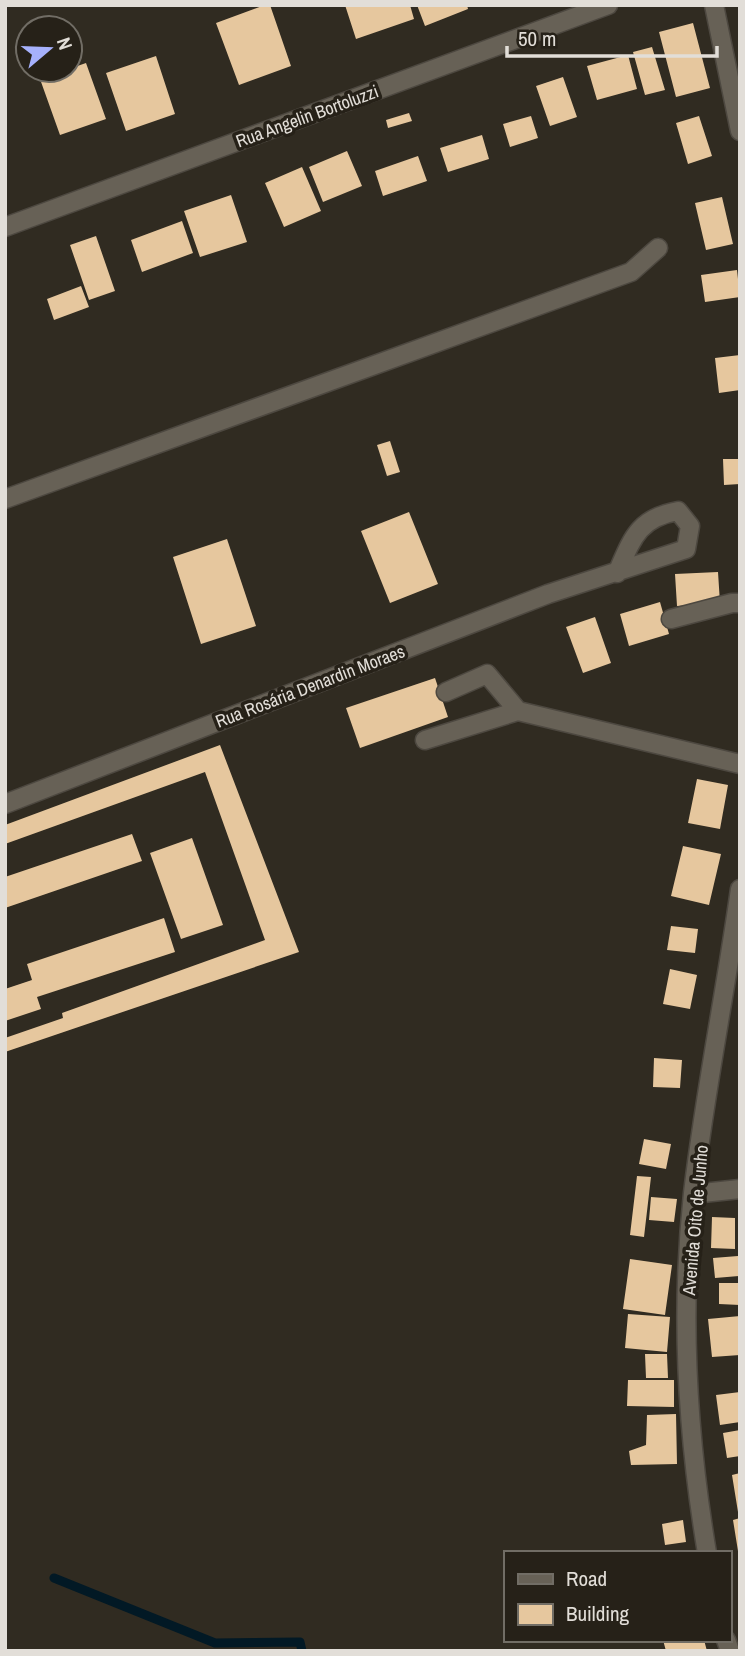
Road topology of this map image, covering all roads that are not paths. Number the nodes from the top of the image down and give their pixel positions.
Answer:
1 (608, 5) edge
2 (714, 5) edge
3 (740, 131) edge
4 (5, 227) edge
5 (658, 248) dead end
6 (5, 499) edge
7 (617, 573) dead end
8 (740, 603) edge
9 (671, 619) dead end
10 (446, 692) dead end
11 (518, 710) junction
12 (425, 740) dead end
13 (740, 764) edge
14 (5, 804) edge
15 (740, 889) edge
16 (740, 1189) edge
17 (693, 1194) junction
18 (707, 1551) edge

1 - 4 street, Rua Angelin Bortoluzzi
2 - 3 street
5 - 6 street
7 - 14 street, Rua Rosária Denardin Moraes
8 - 9 street
10 - 11 street
11 - 12 street
11 - 13 street
15 - 17 street, Avenida Oito de Junho
16 - 17 street
17 - 18 street, Avenida Oito de Junho

